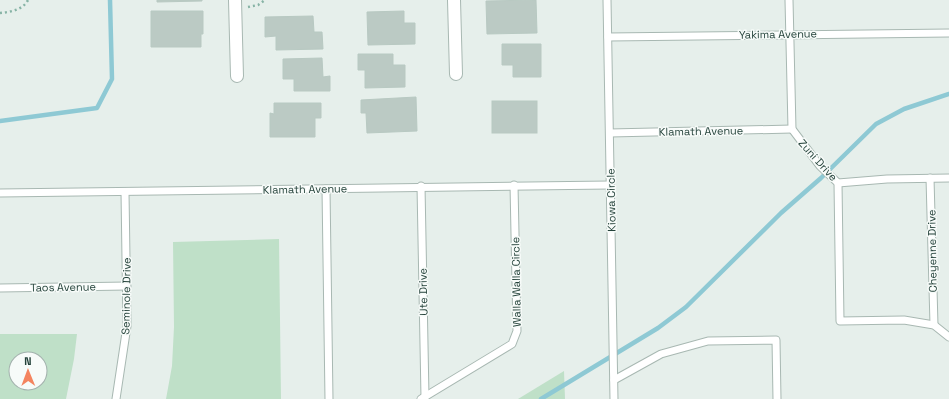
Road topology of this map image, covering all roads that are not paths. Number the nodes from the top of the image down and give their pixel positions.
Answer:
1 (454, 0) edge
2 (607, 0) edge
3 (789, 0) edge
4 (235, 4) edge
5 (949, 33) edge
6 (790, 34) junction
7 (608, 37) junction
8 (456, 74) dead end
9 (236, 76) dead end
10 (792, 129) junction
11 (610, 133) junction
12 (930, 178) junction
13 (949, 178) edge
14 (836, 181) junction
15 (514, 185) junction
16 (610, 185) junction
17 (421, 186) junction
18 (326, 189) junction
19 (125, 192) junction
20 (0, 193) edge
21 (127, 286) junction
22 (0, 288) edge
23 (934, 325) junction
24 (949, 337) edge
25 (614, 380) junction
26 (423, 398) edge
27 (116, 399) edge
28 (329, 399) edge
29 (614, 399) edge
30 (777, 399) edge

1 - 8 street
2 - 7 lane, Kiowa Circle
3 - 6 lane, Zuni Drive
4 - 9 street
5 - 6 lane, Yakima Avenue
6 - 7 lane, Yakima Avenue
6 - 10 lane, Zuni Drive
7 - 11 lane, Kiowa Circle
10 - 11 lane, Klamath Avenue
10 - 14 lane, Zuni Drive
11 - 16 lane, Kiowa Circle
12 - 13 lane
12 - 14 lane
12 - 23 lane, Cheyenne Drive
14 - 23 lane, Zuni Drive
15 - 16 lane, Klamath Avenue
15 - 17 lane, Klamath Avenue
15 - 26 lane, Walla Walla Circle
16 - 25 lane, Kiowa Circle
17 - 18 lane, Klamath Avenue
17 - 26 lane, Ute Drive
18 - 19 lane, Klamath Avenue
18 - 28 lane
19 - 20 lane, Klamath Avenue
19 - 21 lane, Seminole Drive
21 - 22 lane, Taos Avenue
21 - 27 lane, Seminole Drive
23 - 24 lane
25 - 29 lane, Kiowa Circle
25 - 30 lane

